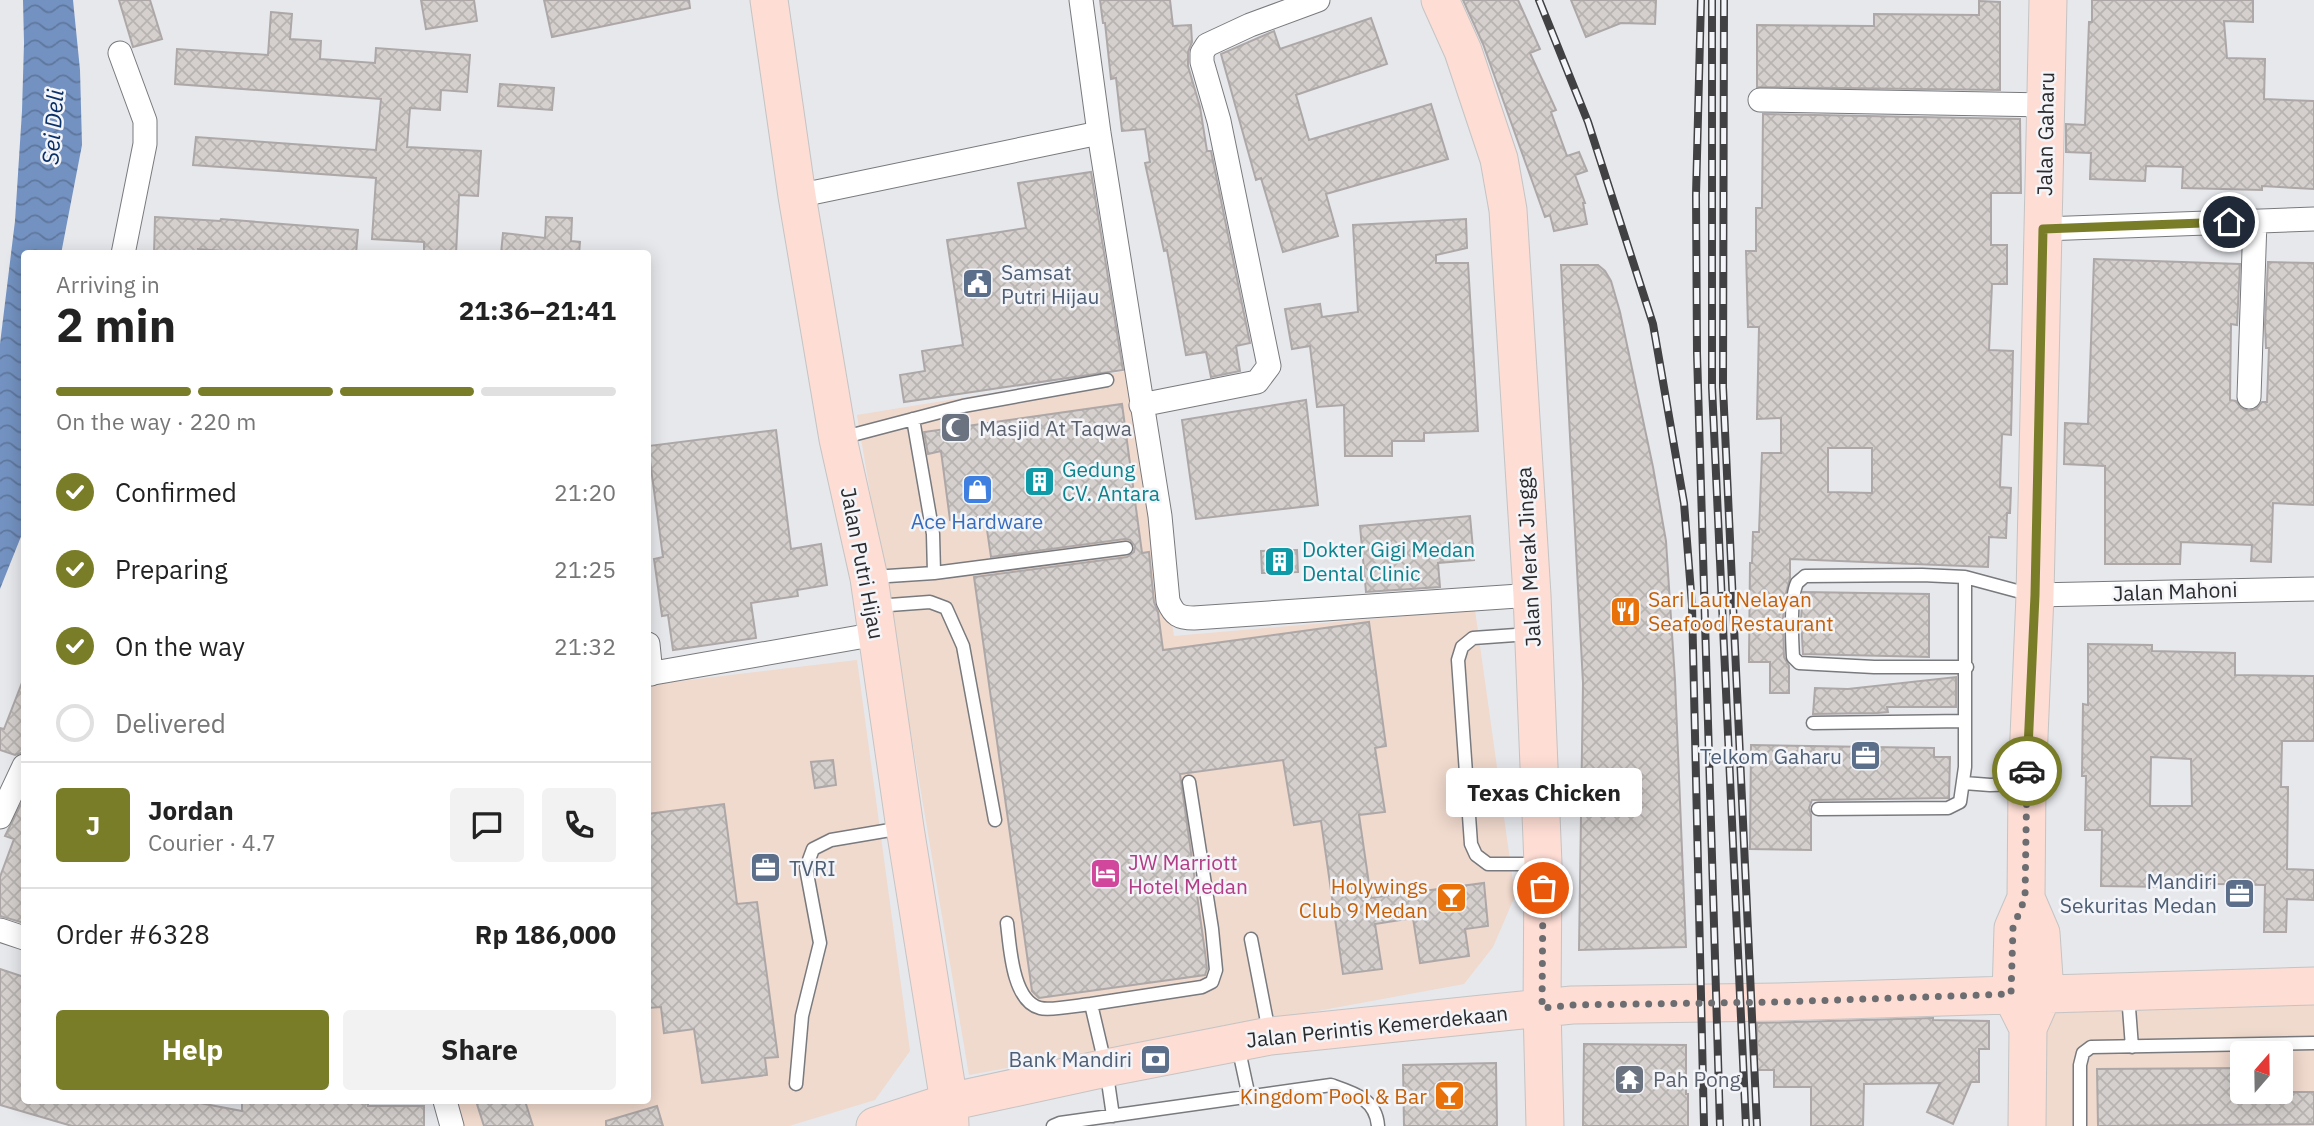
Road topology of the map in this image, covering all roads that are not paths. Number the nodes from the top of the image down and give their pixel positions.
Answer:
1 (769, 0) edge
2 (1081, 0) edge
3 (1318, 0) edge
4 (1440, 0) edge
5 (2048, 0) edge
6 (120, 54) dead end
7 (1760, 100) dead end
8 (2044, 105) junction
9 (1099, 133) junction
10 (797, 195) junction
11 (2314, 219) edge
12 (2255, 221) junction
13 (2043, 229) junction
14 (124, 250) edge
15 (1107, 380) dead end
16 (2249, 397) dead end
17 (1141, 405) junction
18 (913, 419) junction
19 (838, 439) junction
20 (1126, 548) dead end
21 (934, 573) junction
22 (1965, 577) junction
23 (2314, 589) edge
24 (1532, 595) junction
25 (2035, 595) junction
26 (873, 606) junction
27 (1532, 634) junction
28 (1967, 667) junction
29 (651, 673) edge
30 (1965, 720) junction
31 (1813, 723) dead end
32 (21, 772) edge
33 (1189, 782) dead end
34 (1964, 783) junction
35 (2027, 784) junction
36 (1818, 809) dead end
37 (0, 817) edge
38 (995, 820) dead end
39 (905, 828) junction
40 (1543, 864) junction
41 (1007, 923) dead end
42 (0, 930) edge
43 (21, 937) edge
44 (1251, 939) dead end
45 (2314, 986) edge
46 (2127, 990) junction
47 (2027, 994) junction
48 (1091, 1004) junction
49 (1542, 1008) junction
50 (1254, 1039) junction
51 (2314, 1043) edge
52 (2132, 1047) junction
53 (1106, 1068) junction
54 (796, 1084) dead end
55 (1249, 1097) junction
56 (446, 1104) edge
57 (950, 1114) edge
58 (1113, 1116) junction
59 (452, 1126) edge
60 (875, 1126) edge
61 (1053, 1126) edge
62 (1378, 1126) edge
63 (1545, 1126) edge
64 (2027, 1126) edge
65 (2080, 1126) edge

1 - 10 main road, Jalan Putri Hijau
2 - 9 street
3 - 17 street
4 - 24 main road, Jalan Merak Jingga
5 - 8 main road, Jalan Gaharu
6 - 14 street
7 - 8 street
8 - 13 main road, Jalan Gaharu
9 - 10 street
9 - 17 street
10 - 19 main road, Jalan Putri Hijau
11 - 12 street
12 - 13 street
12 - 16 street
13 - 25 main road, Jalan Gaharu
15 - 18 lane
17 - 24 street
18 - 19 lane
18 - 21 lane
19 - 26 main road, Jalan Putri Hijau
20 - 21 lane
21 - 26 lane
22 - 25 lane
22 - 28 lane
22 - 28 lane
23 - 25 street, Jalan Mahoni
24 - 27 main road, Jalan Merak Jingga
25 - 35 main road, Jalan Gaharu
26 - 29 street
26 - 38 lane
26 - 39 main road, Jalan Putri Hijau
27 - 40 main road, Jalan Merak Jingga
27 - 40 lane
28 - 30 lane
30 - 31 lane
30 - 34 lane
32 - 37 street
33 - 48 lane
34 - 35 lane
34 - 36 lane
35 - 47 main road, Jalan Gaharu
39 - 54 lane
39 - 57 main road, Jalan Putri Hijau
40 - 49 main road, Jalan Merak Jingga
41 - 48 lane
42 - 43 street
44 - 50 lane
45 - 46 main road, Jalan Perintis Kemerdekaan
46 - 47 main road, Jalan Perintis Kemerdekaan
46 - 52 lane
47 - 49 main road, Jalan Perintis Kemerdekaan
47 - 64 main road, Jalan Gaharu
48 - 53 lane
49 - 50 main road, Jalan Perintis Kemerdekaan
49 - 63 main road, Jalan Merak Jingga
50 - 53 main road, Jalan Perintis Kemerdekaan
50 - 55 lane
51 - 52 lane
52 - 65 lane
53 - 57 main road, Jalan Perintis Kemerdekaan
53 - 58 lane
55 - 58 lane
55 - 62 lane
56 - 59 street
57 - 60 main road, Jalan Perintis Kemerdekaan
58 - 61 lane

